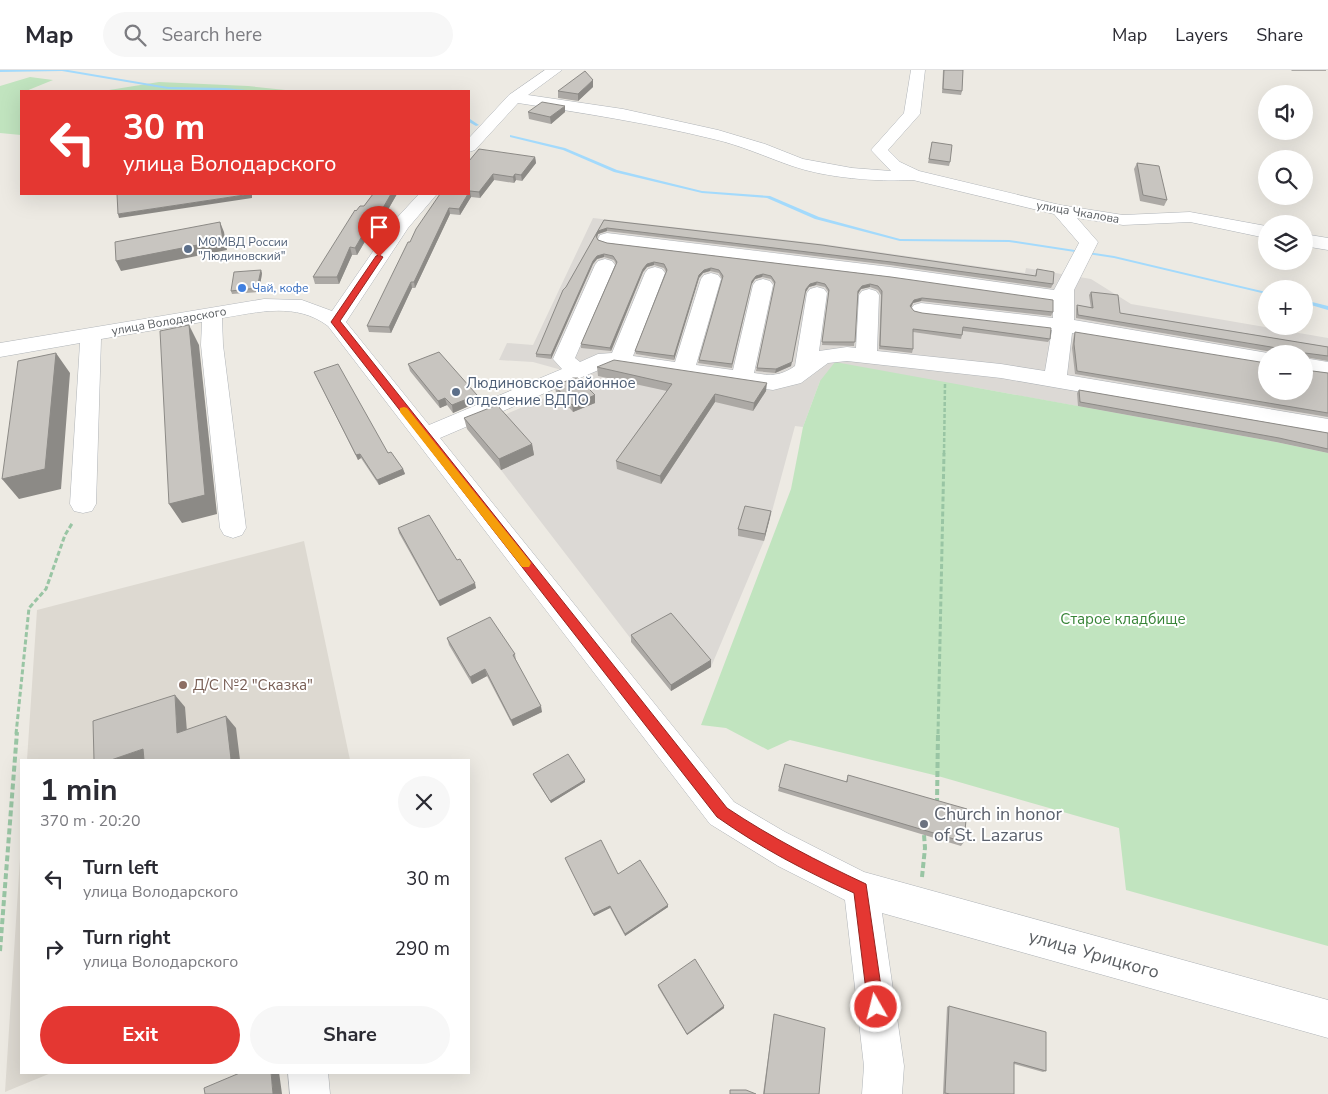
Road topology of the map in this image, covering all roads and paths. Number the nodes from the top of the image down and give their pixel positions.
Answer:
1 (554, 70) edge
2 (918, 70) edge
3 (514, 98) junction
4 (470, 146) edge
5 (913, 175) junction
6 (427, 195) edge
7 (1060, 210) junction
8 (1123, 220) junction
9 (1258, 230) edge
10 (607, 239) dead end
11 (1090, 242) junction
12 (1313, 242) edge
13 (1328, 244) edge
14 (605, 265) dead end
15 (655, 273) dead end
16 (711, 279) dead end
17 (763, 285) dead end
18 (817, 293) dead end
19 (870, 295) dead end
20 (1064, 297) junction
21 (921, 308) dead end
22 (212, 314) junction
23 (335, 322) junction
24 (1063, 324) junction
25 (91, 335) junction
26 (0, 350) edge
27 (866, 356) junction
28 (1258, 357) edge
29 (620, 362) junction
30 (943, 364) junction
31 (1313, 366) edge
32 (806, 368) junction
33 (1328, 369) edge
34 (683, 370) junction
35 (577, 372) junction
36 (742, 379) junction
37 (1055, 380) junction
38 (1328, 427) edge
39 (424, 436) junction
40 (83, 504) joint
41 (234, 528) dead end
42 (937, 804) edge
43 (924, 835) edge
44 (861, 889) junction
45 (919, 906) junction
46 (0, 951) edge
47 (1328, 1019) edge
48 (308, 1074) edge
49 (310, 1094) edge
50 (882, 1094) edge

1 - 3 street
2 - 5 street, улица Чкалова
3 - 4 street
3 - 5 street
5 - 7 street, улица Чкалова
6 - 23 street
7 - 8 street, улица Чкалова
7 - 11 street
8 - 9 street, улица Чкалова
8 - 11 street
10 - 20 street
11 - 20 street
12 - 13 street
14 - 35 street
15 - 29 street
16 - 34 street
17 - 36 street
18 - 32 street
19 - 27 street
20 - 24 street
21 - 24 street
22 - 23 street, улица Володарского
22 - 25 street, улица Володарского
22 - 41 street
23 - 39 street, улица Володарского
24 - 28 street
24 - 37 street
25 - 26 street, улица Володарского
25 - 40 street
27 - 30 street
27 - 32 street
29 - 34 street
29 - 35 street
30 - 37 street
30 - 42 path
31 - 33 street
32 - 36 street
34 - 36 street
35 - 39 street
37 - 38 street
39 - 44 street, улица Володарского
40 - 46 path
43 - 45 path
44 - 45 street, улица Урицкого
44 - 50 street
45 - 47 street, улица Урицкого
48 - 49 street

